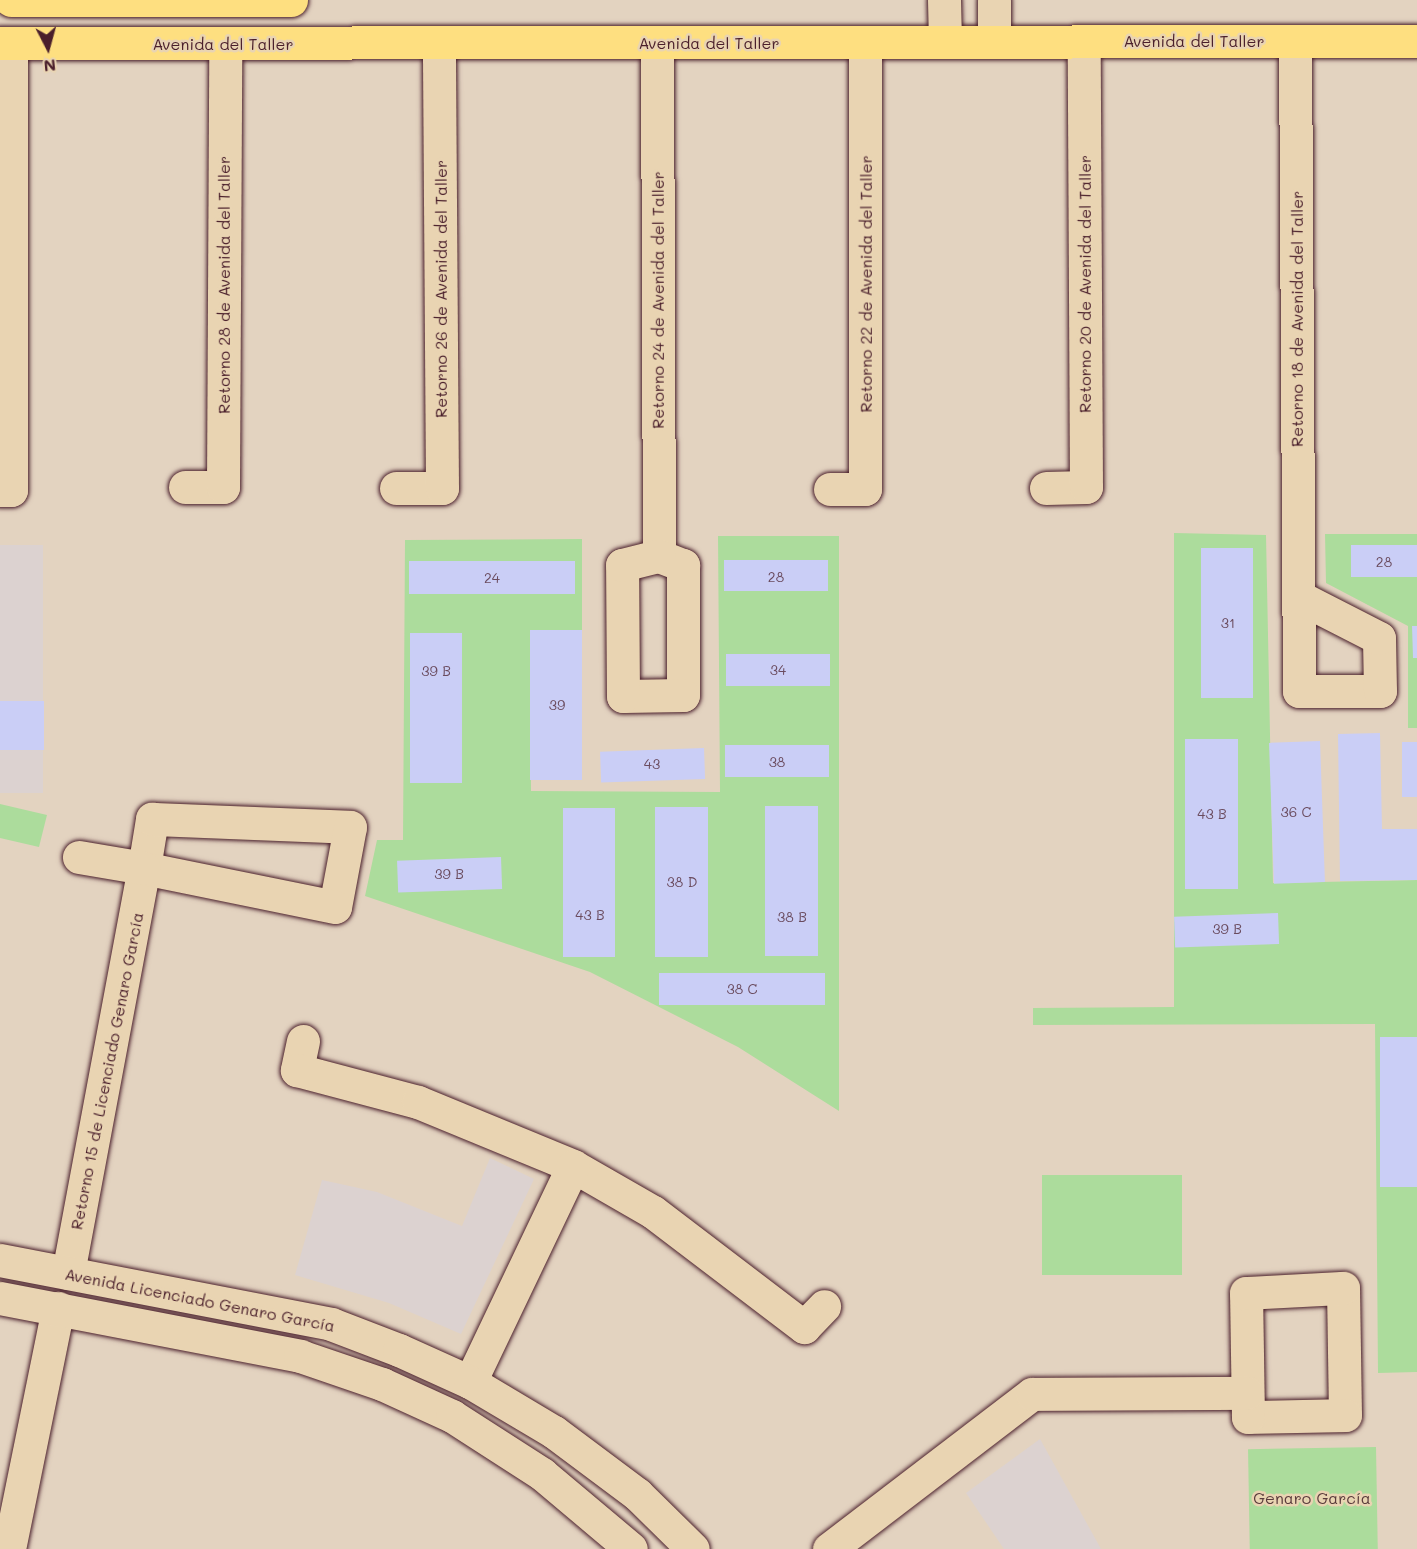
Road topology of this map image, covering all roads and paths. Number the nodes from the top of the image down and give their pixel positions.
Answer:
1 (11, 0) edge
2 (224, 0) edge
3 (291, 0) edge
4 (944, 0) edge
5 (994, 0) edge
6 (945, 41) junction
7 (994, 41) junction
8 (1295, 41) junction
9 (1417, 41) edge
10 (1084, 42) junction
11 (6, 43) edge
12 (865, 43) junction
13 (439, 44) junction
14 (657, 44) junction
15 (225, 45) junction
16 (185, 487) dead end
17 (396, 488) dead end
18 (1046, 488) dead end
19 (830, 489) dead end
20 (0, 490) edge
21 (658, 556) dead end
22 (1299, 597) dead end
23 (79, 857) dead end
24 (144, 868) junction
25 (303, 1041) dead end
26 (573, 1166) junction
27 (0, 1260) edge
28 (69, 1273) junction
29 (0, 1298) edge
30 (824, 1306) dead end
31 (58, 1308) junction
32 (257, 1310) junction
33 (249, 1346) junction
34 (470, 1382) junction
35 (1247, 1393) junction
36 (9, 1549) edge
37 (631, 1549) edge
38 (693, 1549) edge
39 (829, 1549) edge

1 - 2 main road
2 - 3 main road
4 - 6 street
5 - 7 street
6 - 7 main road, Avenida del Taller
6 - 12 main road, Avenida del Taller
7 - 10 main road, Avenida del Taller
8 - 9 main road, Avenida del Taller
8 - 10 main road, Avenida del Taller
8 - 22 street, Retorno 18 de Avenida del Taller
10 - 18 street, Retorno 20 de Avenida del Taller
11 - 15 main road, Avenida del Taller
11 - 20 street
12 - 14 main road, Avenida del Taller
12 - 19 street, Retorno 22 de Avenida del Taller
13 - 14 main road, Avenida del Taller
13 - 15 main road, Avenida del Taller
13 - 17 street, Retorno 26 de Avenida del Taller
14 - 21 street, Retorno 24 de Avenida del Taller
15 - 16 street, Retorno 28 de Avenida del Taller
23 - 24 street, Retorno 15 de Licenciado Genaro García
24 - 24 street, Retorno 15 de Licenciado Genaro García
24 - 28 street, Retorno 15 de Licenciado Genaro García
25 - 26 street
26 - 30 street
26 - 34 street
27 - 28 street, Avenida Licenciado Genaro García
28 - 32 street, Avenida Licenciado Genaro García
29 - 31 street
31 - 33 street
31 - 36 street
32 - 33 street
32 - 34 street, Avenida Licenciado Genaro García
33 - 37 street
34 - 38 street, Avenida Licenciado Genaro García
35 - 35 street
35 - 39 street

